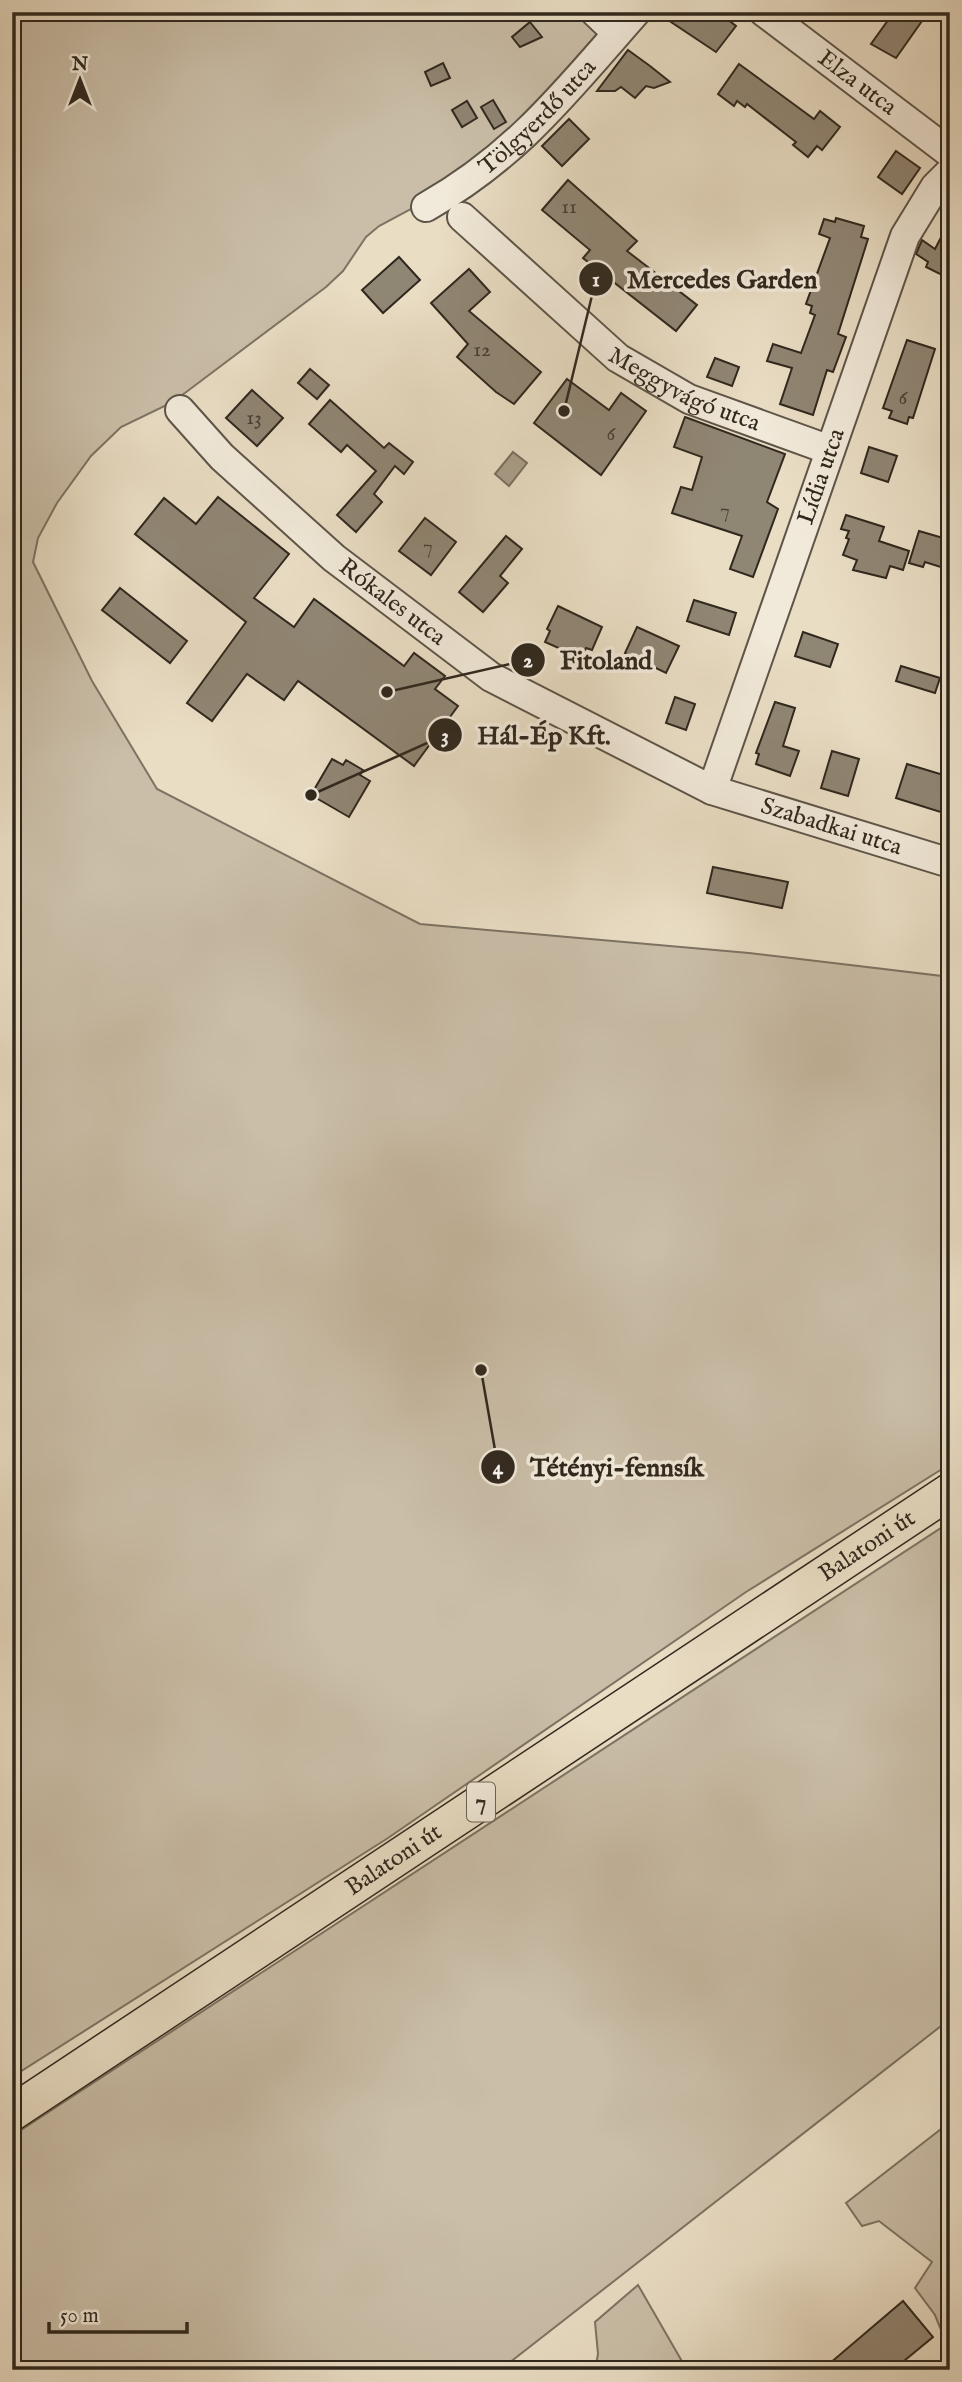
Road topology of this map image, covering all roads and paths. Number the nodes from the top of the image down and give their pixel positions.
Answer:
1 (595, 12) edge
2 (636, 12) edge
3 (764, 12) edge
4 (617, 33) junction
5 (950, 153) edge
6 (950, 172) edge
7 (426, 207) dead end
8 (461, 217) dead end
9 (180, 410) dead end
10 (830, 450) junction
11 (712, 790) junction
12 (950, 863) edge
13 (950, 1491) edge
14 (12, 2113) edge

1 - 4 street
2 - 4 street, Tölgyerdő utca
3 - 5 street, Elza utca
4 - 7 street, Tölgyerdő utca
6 - 10 street, Lídia utca
8 - 10 street, Meggyvágó utca
9 - 11 street, Rókales utca
10 - 11 street, Lídia utca
11 - 12 street, Szabadkai utca
13 - 14 main road, Balatoni út / 7

